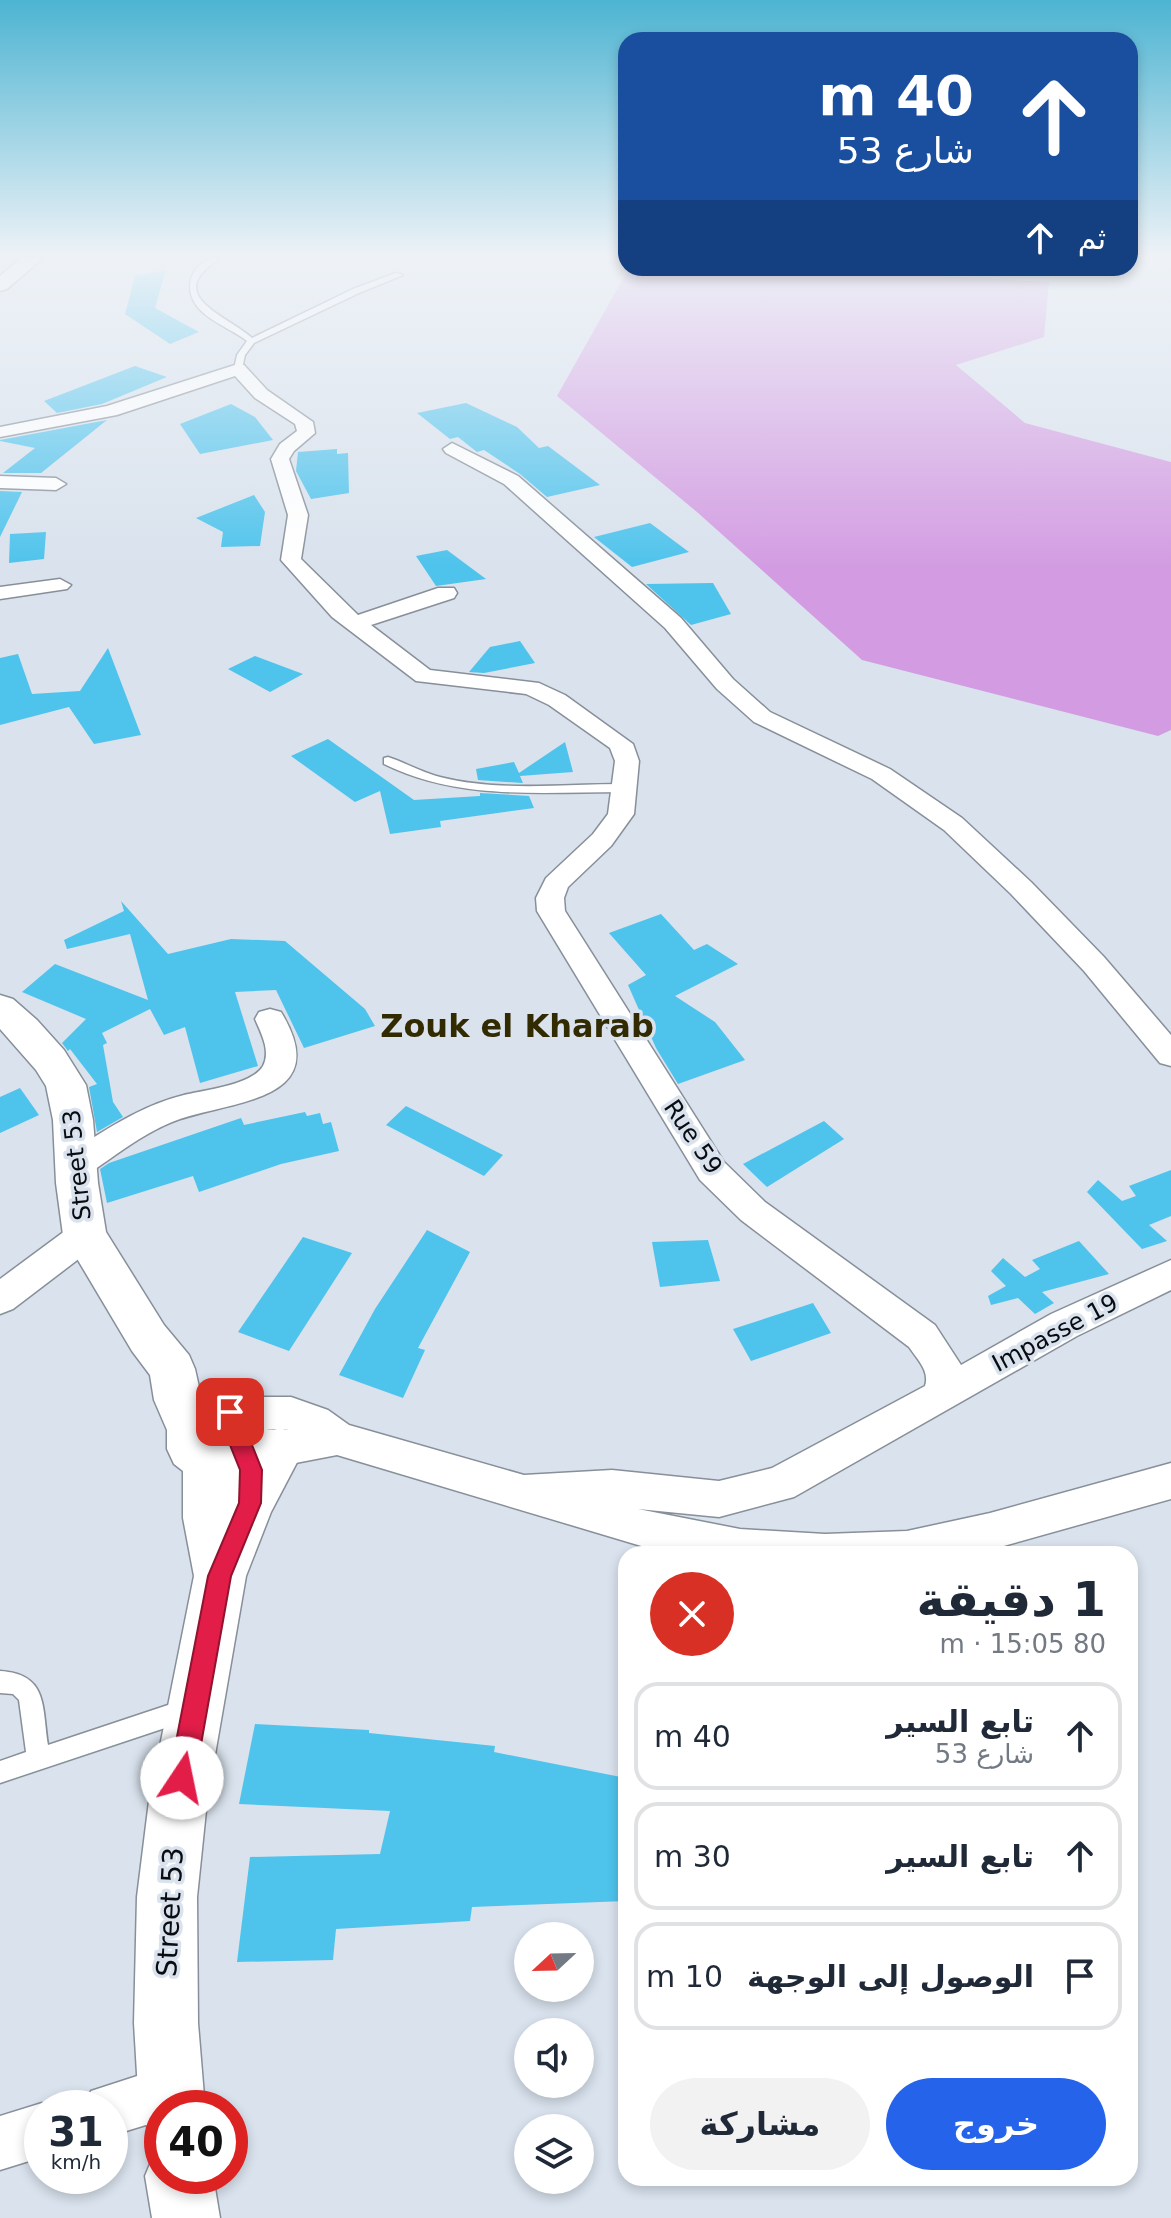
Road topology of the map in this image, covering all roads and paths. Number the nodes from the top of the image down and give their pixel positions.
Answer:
1 (240, 361) edge
2 (238, 369) junction
3 (0, 432) edge
4 (452, 449) dead end
5 (0, 482) edge
6 (56, 484) dead end
7 (60, 585) dead end
8 (0, 593) edge
9 (446, 593) dead end
10 (355, 623) junction
11 (388, 761) dead end
12 (624, 788) junction
13 (0, 1008) edge
14 (270, 1019) dead end
15 (1171, 1055) edge
16 (76, 1165) junction
17 (85, 1235) junction
18 (1171, 1274) edge
19 (0, 1299) edge
20 (941, 1396) junction
21 (233, 1436) junction
22 (337, 1438) junction
23 (1171, 1481) edge
24 (527, 1492) junction
25 (729, 1546) edge
26 (925, 1546) edge
27 (220, 1576) junction
28 (0, 1682) edge
29 (196, 1707) junction
30 (39, 1760) junction
31 (0, 1772) edge
32 (171, 2090) edge
33 (24, 2136) edge
34 (0, 2143) edge
35 (182, 2194) edge
36 (186, 2218) edge

1 - 2 lane
2 - 3 street
2 - 10 street
4 - 15 street
5 - 6 street
7 - 8 street
9 - 10 street
10 - 12 street, Rue 59
11 - 12 lane
12 - 20 street, Rue 59
13 - 16 street, Street 53
14 - 16 street
16 - 17 street, Street 53
17 - 19 street
17 - 21 street, Street 53
18 - 20 street, Impasse 19
20 - 24 street
21 - 22 street
21 - 22 street
21 - 27 street
21 - 27 street
22 - 24 street
23 - 26 street
24 - 25 street
27 - 29 street, Street 53
28 - 30 lane
29 - 30 lane
29 - 32 street, Street 53
30 - 31 lane
33 - 34 street
35 - 36 street

